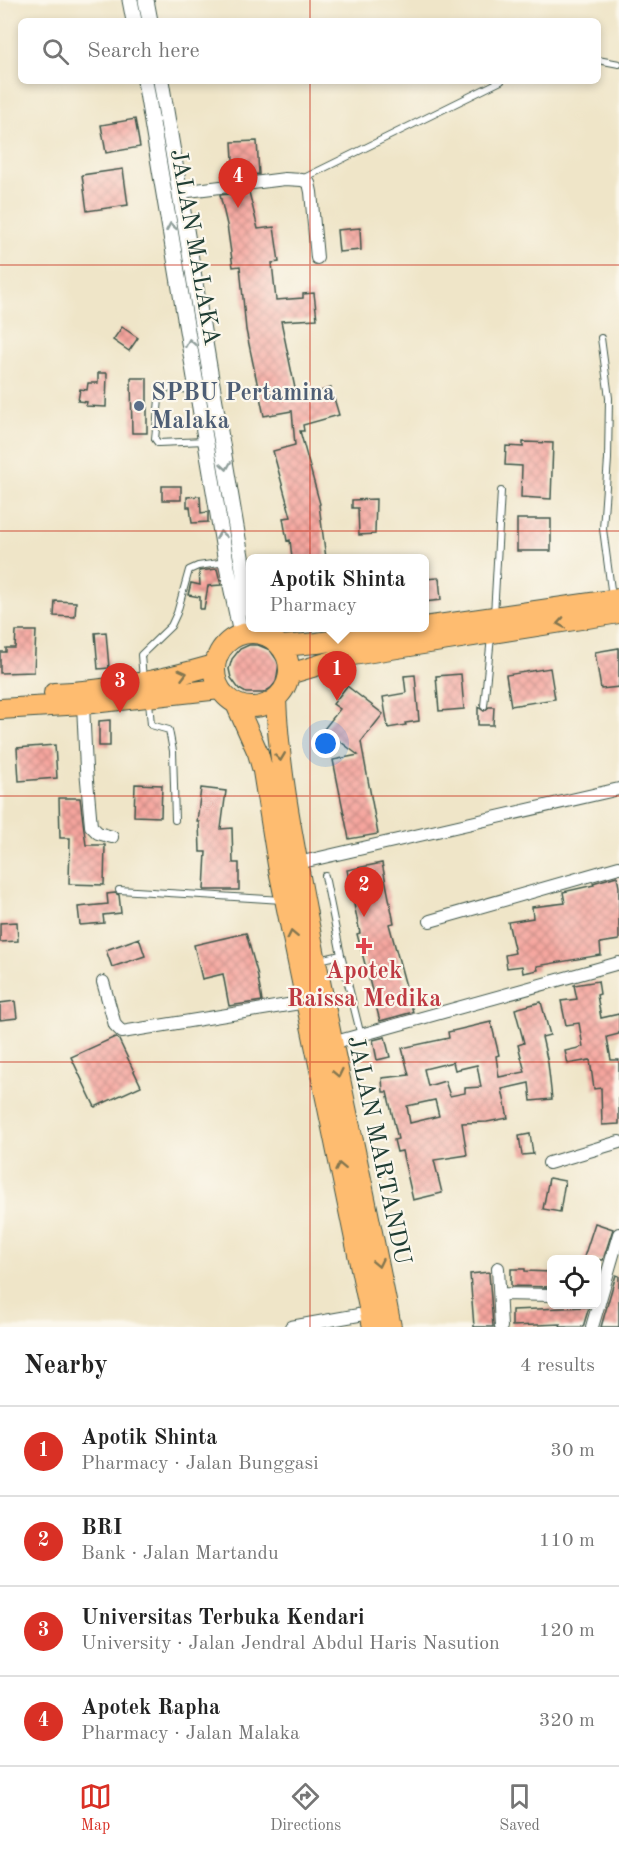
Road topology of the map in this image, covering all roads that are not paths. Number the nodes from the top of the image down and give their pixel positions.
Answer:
1 (130, 0) edge
2 (146, 0) edge
3 (133, 18) edge
4 (149, 18) edge
5 (601, 61) edge
6 (619, 64) edge
7 (146, 84) edge
8 (162, 84) edge
9 (495, 84) edge
10 (302, 180) junction
11 (180, 192) junction
12 (317, 258) dead end
13 (602, 338) dead end
14 (198, 390) junction
15 (206, 441) junction
16 (501, 491) dead end
17 (226, 562) junction
18 (246, 586) edge
19 (617, 604) edge
20 (246, 622) edge
21 (493, 624) junction
22 (429, 627) edge
23 (246, 632) edge
24 (253, 632) edge
25 (386, 632) edge
26 (281, 646) junction
27 (214, 665) junction
28 (289, 674) junction
29 (220, 689) junction
30 (146, 690) junction
31 (0, 696) edge
32 (276, 699) junction
33 (83, 704) junction
34 (236, 704) junction
35 (484, 706) dead end
36 (0, 709) edge
37 (619, 789) edge
38 (175, 820) dead end
39 (112, 837) dead end
40 (297, 863) junction
41 (619, 867) edge
42 (325, 876) dead end
43 (119, 890) dead end
44 (285, 901) junction
45 (430, 921) dead end
46 (341, 955) junction
47 (315, 961) junction
48 (619, 963) edge
49 (103, 982) dead end
50 (306, 1002) junction
51 (361, 1036) junction
52 (332, 1043) junction
53 (619, 1142) edge
54 (549, 1163) dead end
55 (356, 1200) junction
56 (619, 1234) edge
57 (498, 1268) dead end
58 (500, 1294) junction
59 (547, 1295) edge
60 (372, 1320) edge
61 (291, 1327) edge
62 (391, 1327) edge
63 (501, 1327) edge
64 (592, 1327) edge

1 - 3 street
2 - 4 street
5 - 6 lane
14 -> 7 street, JALAN MALAKA
8 - 11 street, JALAN MALAKA
9 - 10 lane
10 - 11 street
10 - 12 street
11 -> 18 street, JALAN MALAKA
13 - 19 lane
14 - 15 street, JALAN MALAKA
14 - 15 lane
17 -> 15 street, JALAN MALAKA
16 - 21 lane
17 - 20 street, JALAN MALAKA
17 - 30 lane
19 - 21 highway
21 - 22 highway
21 - 28 highway
21 - 35 lane
23 - 27 highway
24 - 26 highway
25 - 26 highway
26 - 28 highway
27 - 29 highway
30 -> 27 highway
28 - 32 highway
29 - 30 highway
29 - 34 highway
30 - 31 highway
30 - 33 highway
30 - 38 lane
32 - 34 highway
32 -> 40 highway, JALAN MARTANDU
33 - 36 highway
33 - 39 street
34 - 44 highway, JALAN MARTANDU
37 - 40 street
40 - 47 highway, JALAN MARTANDU
41 - 45 street
42 - 46 lane
43 - 44 lane
50 -> 44 highway, JALAN MARTANDU
46 - 47 lane
46 - 51 lane
47 - 52 highway, JALAN MARTANDU
48 - 51 street
49 - 50 street
55 -> 50 highway, JALAN MARTANDU
51 - 52 street
52 -> 55 highway, JALAN MARTANDU
53 - 54 street
55 - 60 highway, JALAN MARTANDU
55 -> 62 highway, JALAN MARTANDU
56 - 64 street
57 - 58 street
58 - 59 street
58 - 63 street
60 - 61 street

